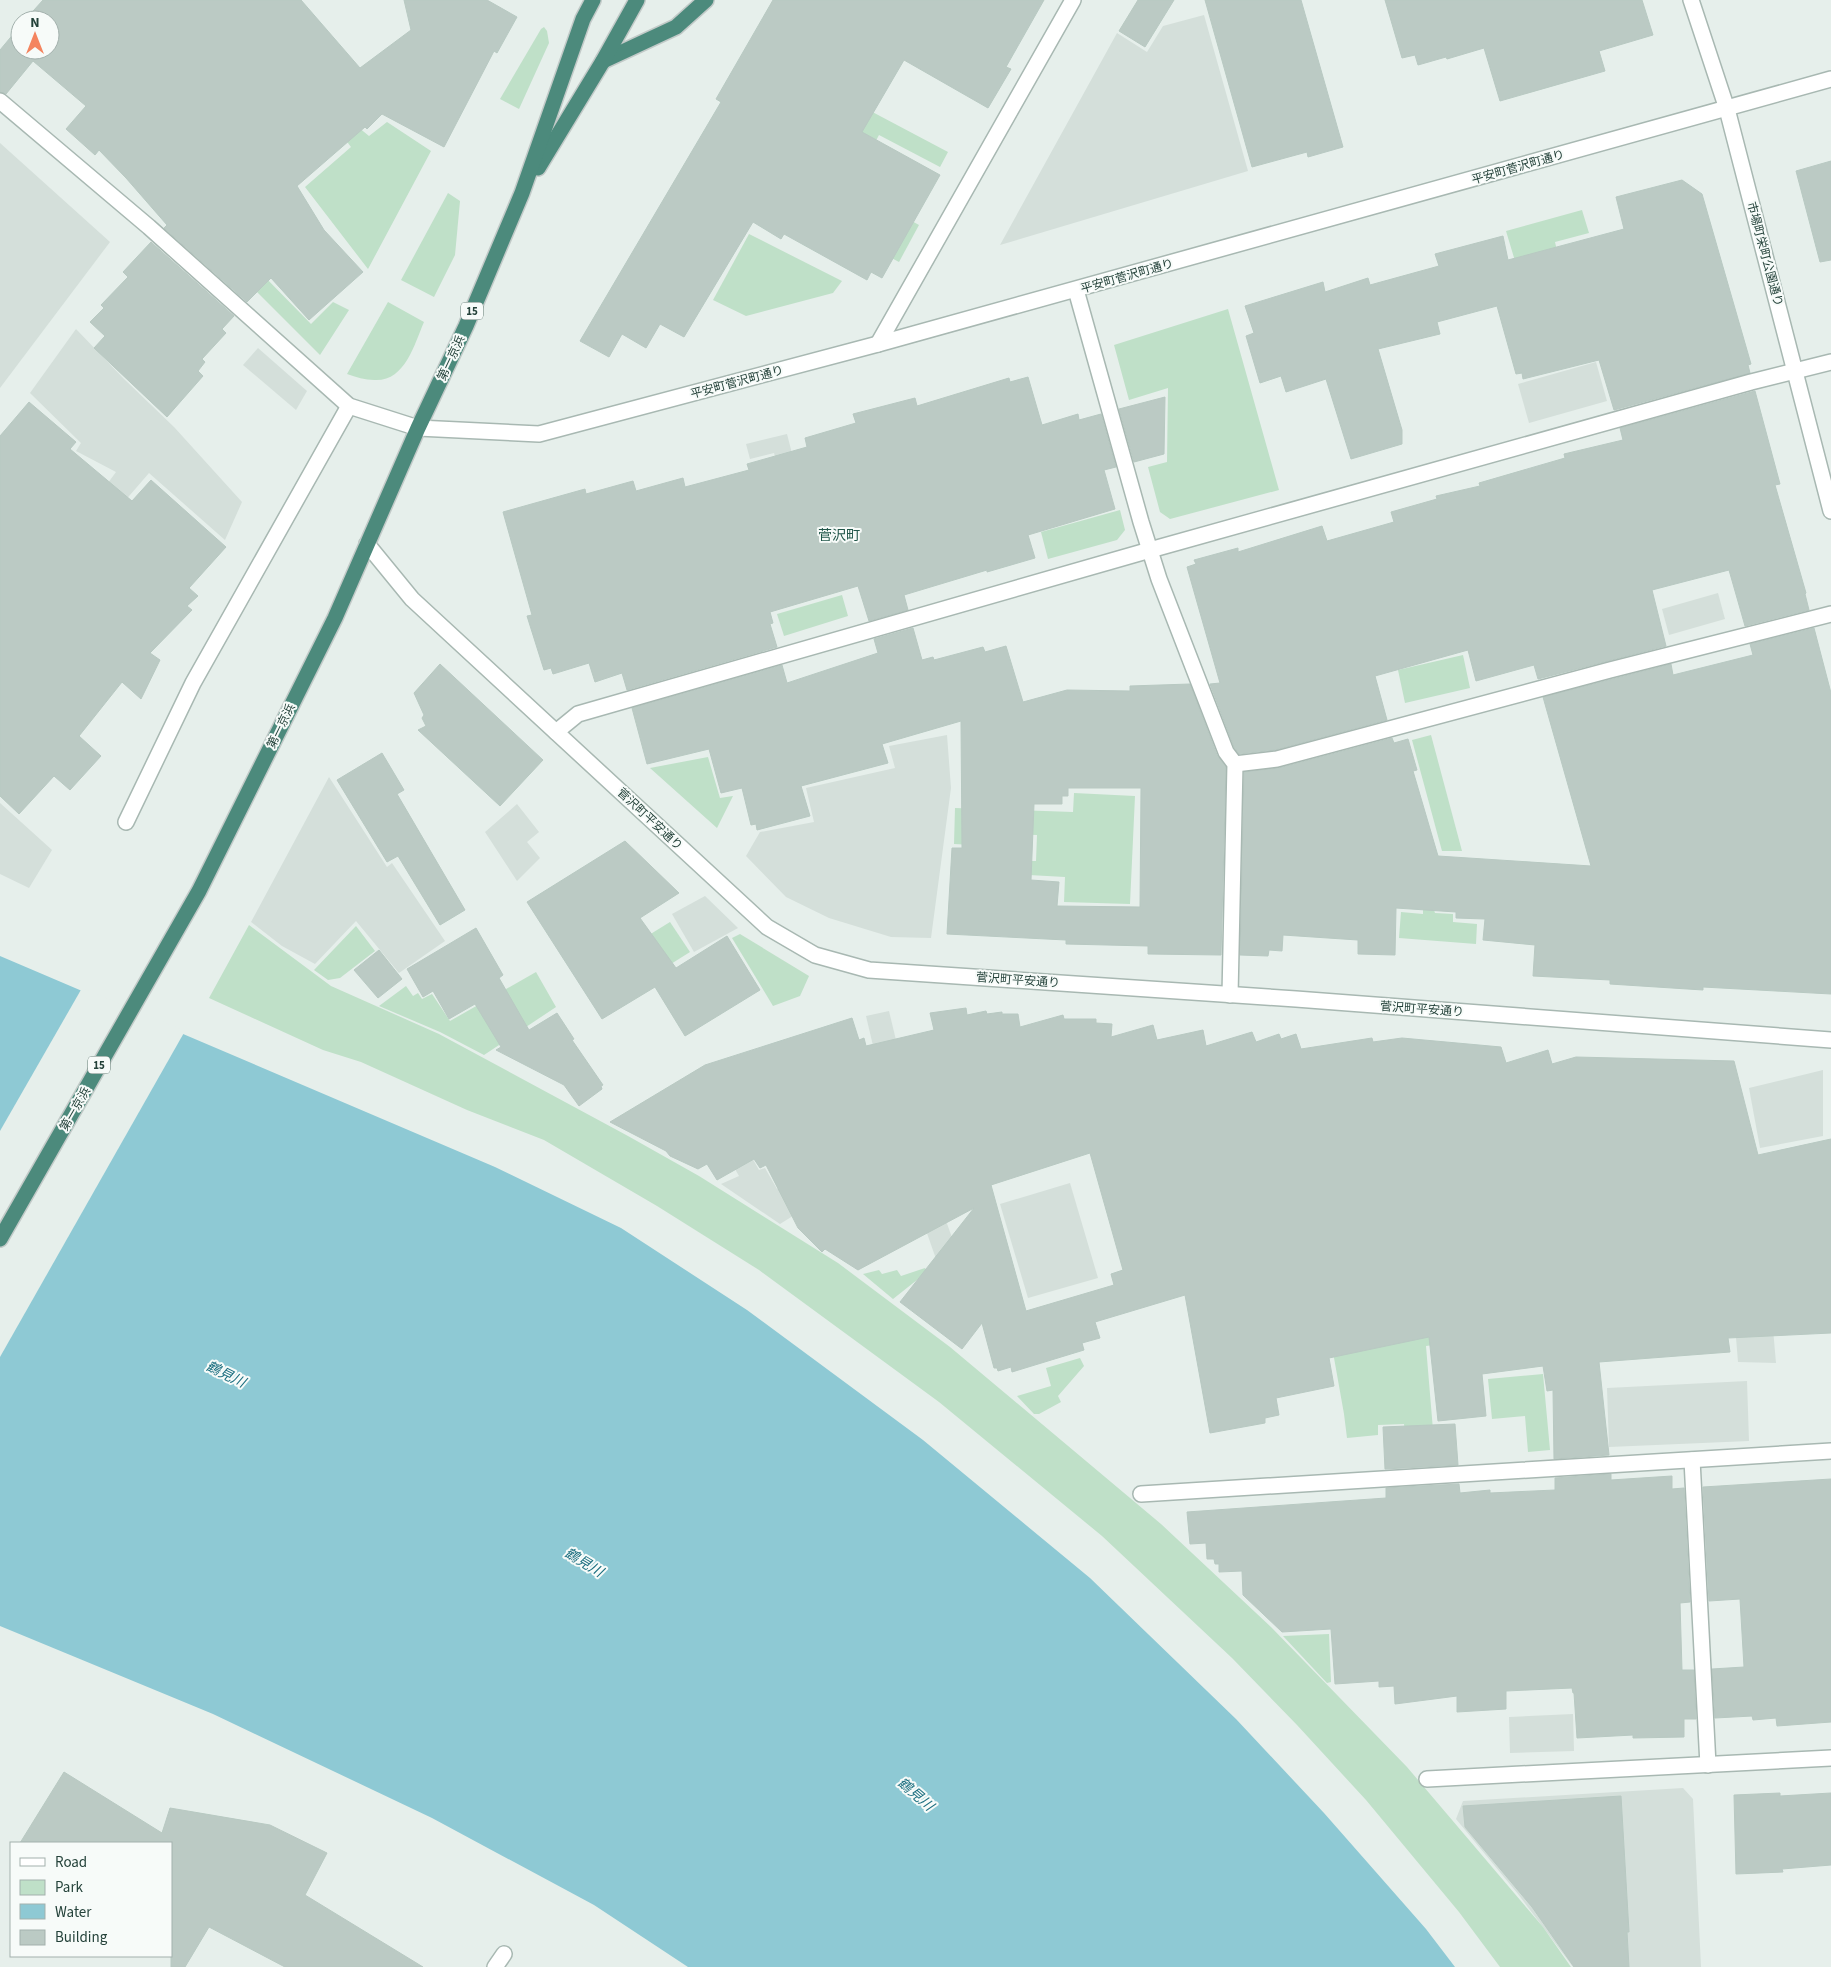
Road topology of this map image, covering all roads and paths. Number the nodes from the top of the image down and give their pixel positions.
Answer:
1 (592, 0) edge
2 (636, 0) edge
3 (706, 0) edge
4 (1073, 0) edge
5 (1691, 0) edge
6 (603, 61) junction
7 (1831, 79) edge
8 (0, 101) edge
9 (1727, 109) junction
10 (522, 192) junction
11 (1076, 290) junction
12 (878, 344) junction
13 (1831, 362) edge
14 (1796, 371) junction
15 (349, 406) junction
16 (418, 428) junction
17 (1831, 511) edge
18 (367, 544) junction
19 (1150, 550) junction
20 (1831, 614) edge
21 (556, 732) junction
22 (1235, 764) junction
23 (126, 822) dead end
24 (1230, 995) junction
25 (1831, 1040) edge
26 (0, 1239) edge
27 (1831, 1451) edge
28 (1692, 1460) junction
29 (1140, 1494) dead end
30 (1831, 1758) edge
31 (1708, 1765) junction
32 (1427, 1779) dead end
33 (504, 1954) dead end
34 (494, 1967) edge

1 - 10 highway, 第一京浜 / 15
2 - 6 highway, 第一京浜 / 15
3 - 6 highway
4 - 12 street
5 - 9 street, 市場町栄町公園通り
6 - 10 highway, 第一京浜 / 15
7 - 9 street, 平安町菅沢町通り
8 - 15 street
9 - 11 street, 平安町菅沢町通り
9 - 14 street, 市場町栄町公園通り
10 - 16 highway, 第一京浜 / 15
11 - 12 street, 平安町菅沢町通り
11 - 19 street
12 - 16 street, 平安町菅沢町通り
13 - 14 street
14 - 17 street, 市場町栄町公園通り
14 - 19 street
15 - 16 street, 平安町菅沢町通り
15 - 23 street
16 - 18 highway, 第一京浜 / 15
18 - 21 street, 菅沢町平安通り
18 - 26 highway, 第一京浜 / 15
19 - 21 street
19 - 22 street
20 - 22 street
21 - 24 street, 菅沢町平安通り
22 - 24 street
24 - 25 street, 菅沢町平安通り
27 - 28 street
28 - 29 street
28 - 31 street
30 - 31 street
31 - 32 street
33 - 34 street

